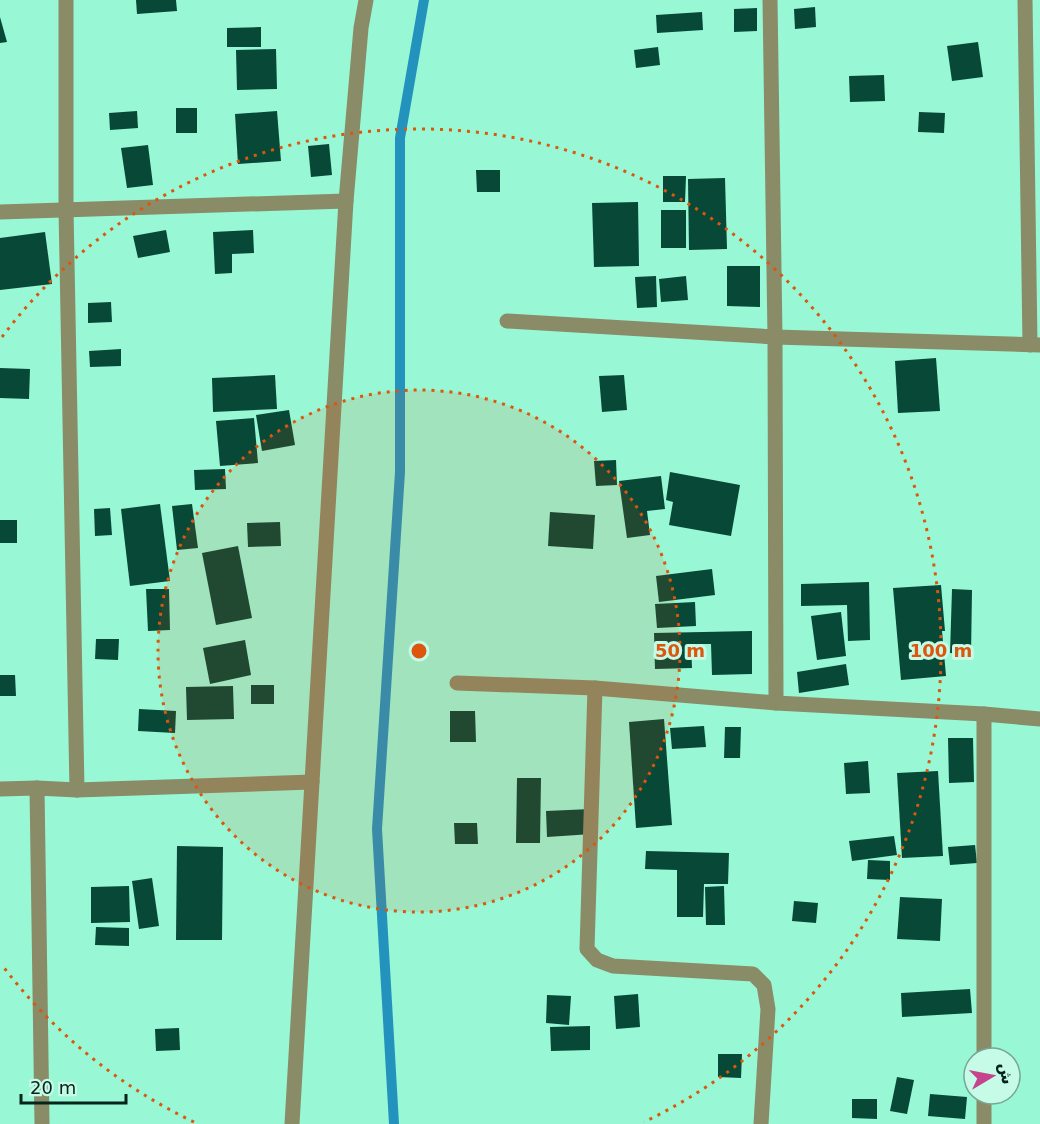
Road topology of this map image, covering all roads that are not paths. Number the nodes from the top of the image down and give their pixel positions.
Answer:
1 (66, 0) edge
2 (366, 0) edge
3 (770, 0) edge
4 (1025, 0) edge
5 (346, 201) junction
6 (66, 209) junction
7 (0, 212) edge
8 (507, 321) dead end
9 (775, 337) junction
10 (1035, 345) edge
11 (457, 683) dead end
12 (595, 688) junction
13 (776, 703) junction
14 (984, 714) junction
15 (1040, 719) edge
16 (312, 783) junction
17 (37, 788) junction
18 (0, 789) edge
19 (77, 790) junction
20 (984, 1046) edge
21 (984, 1106) edge
22 (42, 1124) edge
23 (292, 1124) edge
24 (761, 1124) edge
25 (984, 1124) edge

1 - 6 street
2 - 5 street
3 - 9 street
4 - 10 street
5 - 6 street
5 - 16 street
6 - 7 street
6 - 19 street
8 - 9 street
9 - 10 street
9 - 13 street
11 - 12 street
12 - 13 street
12 - 24 street
13 - 14 street
14 - 15 street
14 - 20 street
16 - 19 street
16 - 23 street
17 - 18 street
17 - 19 street
17 - 22 street
21 - 25 street

